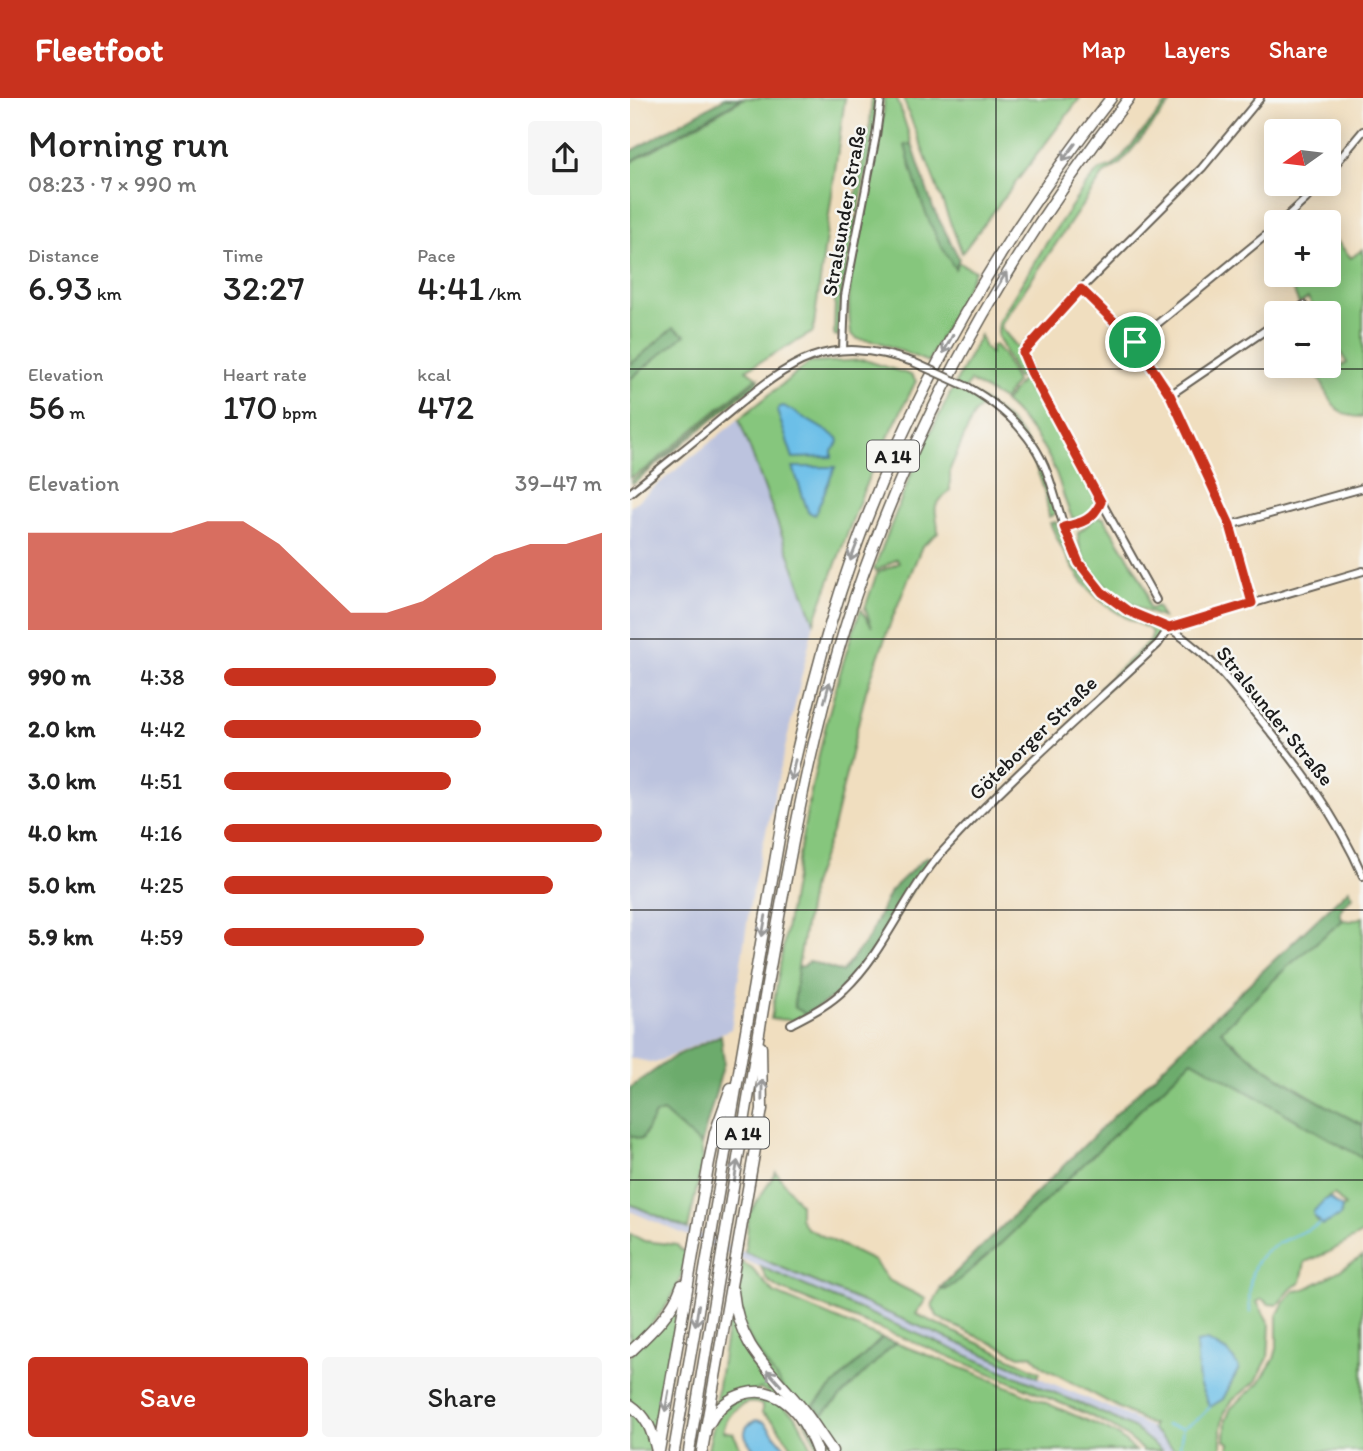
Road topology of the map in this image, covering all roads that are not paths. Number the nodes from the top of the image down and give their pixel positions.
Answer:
1 (880, 98) edge
2 (1111, 98) edge
3 (1129, 98) edge
4 (1260, 98) edge
5 (1363, 131) edge
6 (1355, 141) junction
7 (1363, 149) edge
8 (1341, 158) edge
9 (1309, 196) edge
10 (1295, 210) edge
11 (1264, 237) edge
12 (1081, 289) junction
13 (1264, 331) edge
14 (1135, 342) junction
15 (844, 350) junction
16 (1170, 395) junction
17 (1363, 488) edge
18 (630, 493) edge
19 (1101, 502) junction
20 (1230, 525) junction
21 (1064, 527) junction
22 (1363, 571) edge
23 (1156, 600) dead end
24 (1252, 603) junction
25 (1169, 628) junction
26 (1363, 874) edge
27 (791, 1024) dead end
28 (760, 1027) junction
29 (740, 1063) junction
30 (691, 1261) junction
31 (731, 1279) junction
32 (630, 1352) edge
33 (630, 1405) edge
34 (705, 1432) junction
35 (658, 1451) edge
36 (674, 1451) edge
37 (689, 1451) edge
38 (702, 1451) edge
39 (817, 1451) edge
40 (832, 1451) edge

1 - 15 street, Stralsunder Straße
2 -> 29 highway, A 14
28 -> 3 highway, A 14
4 - 12 street
5 - 6 street
6 - 7 street
6 - 8 street
9 - 10 street
11 - 14 street
12 - 14 street
12 - 19 street
13 - 16 street
14 - 16 street
15 - 18 street
15 - 21 street, Stralsunder Straße, bridge
16 - 20 street
17 - 20 street
19 - 21 street
19 - 23 street
20 - 24 street
21 - 25 street, Stralsunder Straße
22 - 24 street
24 - 25 street
25 - 26 street, Stralsunder Straße
25 - 27 street, Göteborger Straße
31 -> 28 highway
37 -> 28 highway, A 14
29 - 30 highway
29 -> 36 highway, A 14
30 - 32 highway
30 -> 35 highway
31 - 34 highway
40 -> 31 highway
33 - 35 highway
34 - 38 highway
34 - 39 highway

